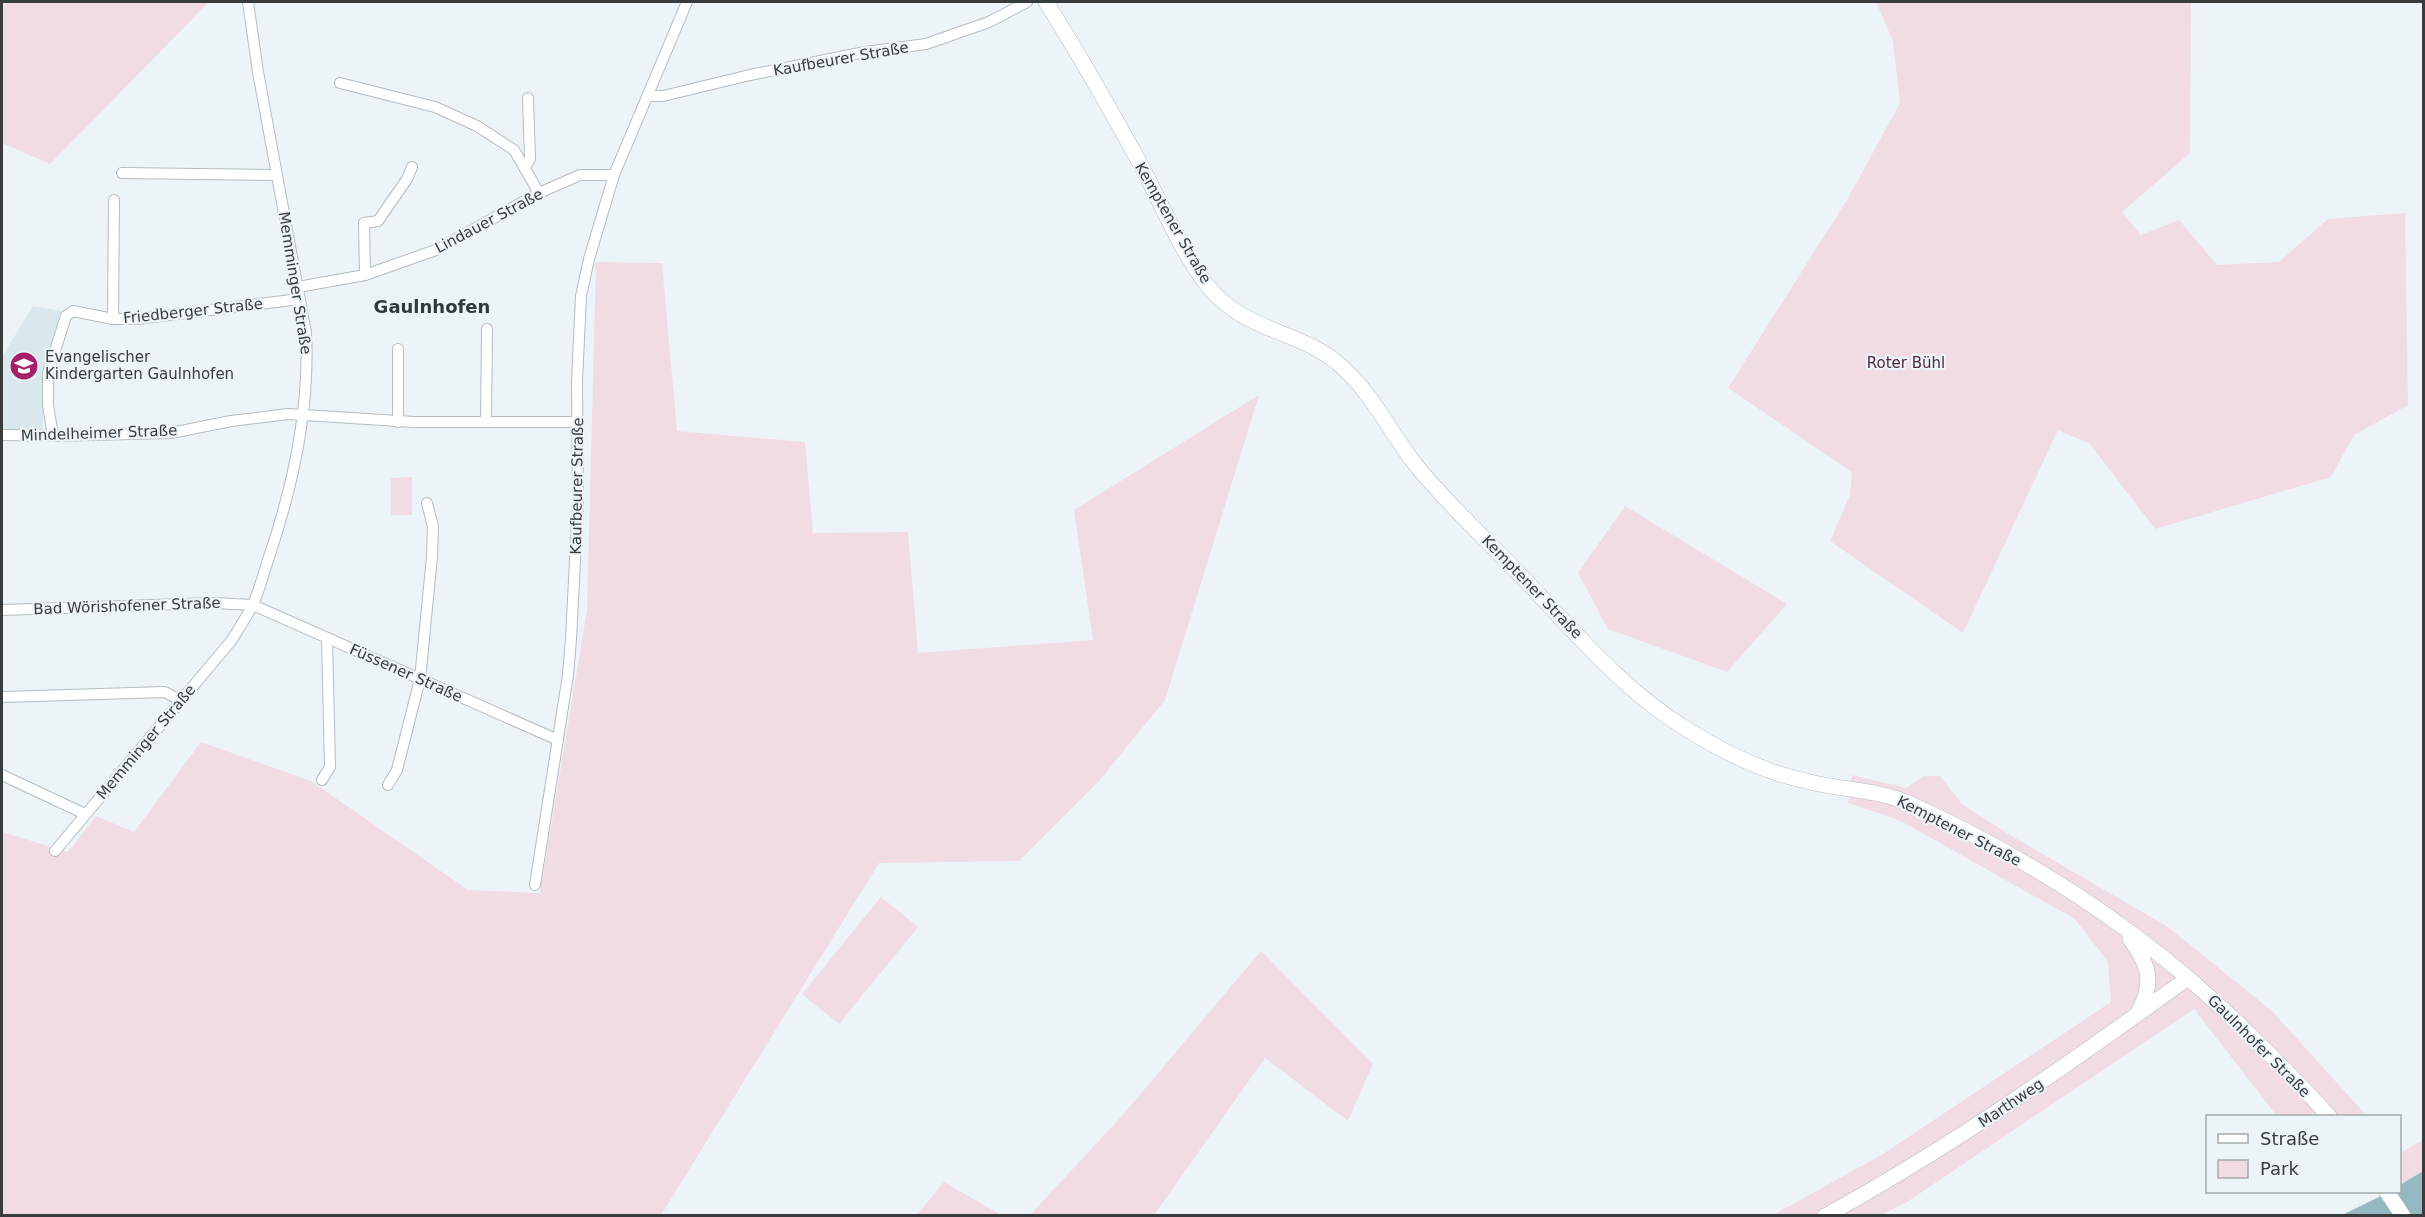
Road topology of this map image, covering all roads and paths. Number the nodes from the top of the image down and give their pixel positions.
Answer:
1 (248, 2) edge
2 (687, 2) edge
3 (1027, 2) edge
4 (1046, 2) edge
5 (340, 83) dead end
6 (649, 96) junction
7 (528, 98) dead end
8 (412, 167) dead end
9 (525, 167) junction
10 (122, 173) dead end
11 (277, 175) junction
12 (614, 175) junction
13 (538, 194) junction
14 (114, 200) dead end
15 (365, 275) junction
16 (298, 287) junction
17 (300, 299) junction
18 (113, 319) junction
19 (487, 329) dead end
20 (398, 349) dead end
21 (303, 415) junction
22 (398, 422) junction
23 (486, 422) junction
24 (579, 422) junction
25 (2, 435) edge
26 (53, 436) junction
27 (427, 503) dead end
28 (253, 604) junction
29 (2, 610) edge
30 (327, 638) junction
31 (420, 679) junction
32 (2, 697) edge
33 (181, 701) junction
34 (558, 740) junction
35 (2, 775) edge
36 (322, 780) dead end
37 (387, 785) dead end
38 (85, 814) junction
39 (55, 851) dead end
40 (535, 885) dead end
41 (2120, 925) junction
42 (2187, 978) junction
43 (2138, 1014) junction
44 (2328, 1115) edge
45 (2388, 1193) edge
46 (1825, 1215) edge
47 (2403, 1215) edge

1 - 11 street, Memminger Straße
2 - 6 street, Kaufbeurer Straße
3 - 6 street, Kaufbeurer Straße
4 - 41 street, Kemptener Straße
5 - 9 street
6 - 12 street, Kaufbeurer Straße
7 - 9 street
8 - 15 street
9 - 13 street
10 - 11 street
11 - 16 street, Memminger Straße
12 - 13 street, Lindauer Straße
12 - 24 street, Kaufbeurer Straße
13 - 15 street, Lindauer Straße
14 - 18 street
15 - 16 street, Lindauer Straße
16 - 17 street, Memminger Straße
17 - 18 street, Friedberger Straße
17 - 21 street, Memminger Straße
18 - 26 street, Friedberger Straße
19 - 23 street
20 - 22 street
21 - 22 street, Mindelheimer Straße
21 - 26 street, Mindelheimer Straße
21 - 28 street, Memminger Straße
22 - 23 street, Mindelheimer Straße
23 - 24 street, Mindelheimer Straße
24 - 34 street, Kaufbeurer Straße
25 - 26 street, Mindelheimer Straße
27 - 31 street
28 - 29 street, Bad Wörishofener Straße
28 - 30 street, Füssener Straße
28 - 33 street, Memminger Straße
30 - 31 street, Füssener Straße
30 - 36 street
31 - 34 street, Füssener Straße
31 - 37 street
32 - 33 street
33 - 38 street, Memminger Straße
34 - 40 street, Kaufbeurer Straße
35 - 38 street
38 - 39 street, Memminger Straße
41 - 42 street, Kemptener Straße
41 - 43 street
42 - 43 street, Marthweg
42 - 44 street, Gaulnhofer Straße
43 - 46 street, Marthweg
45 - 47 street

